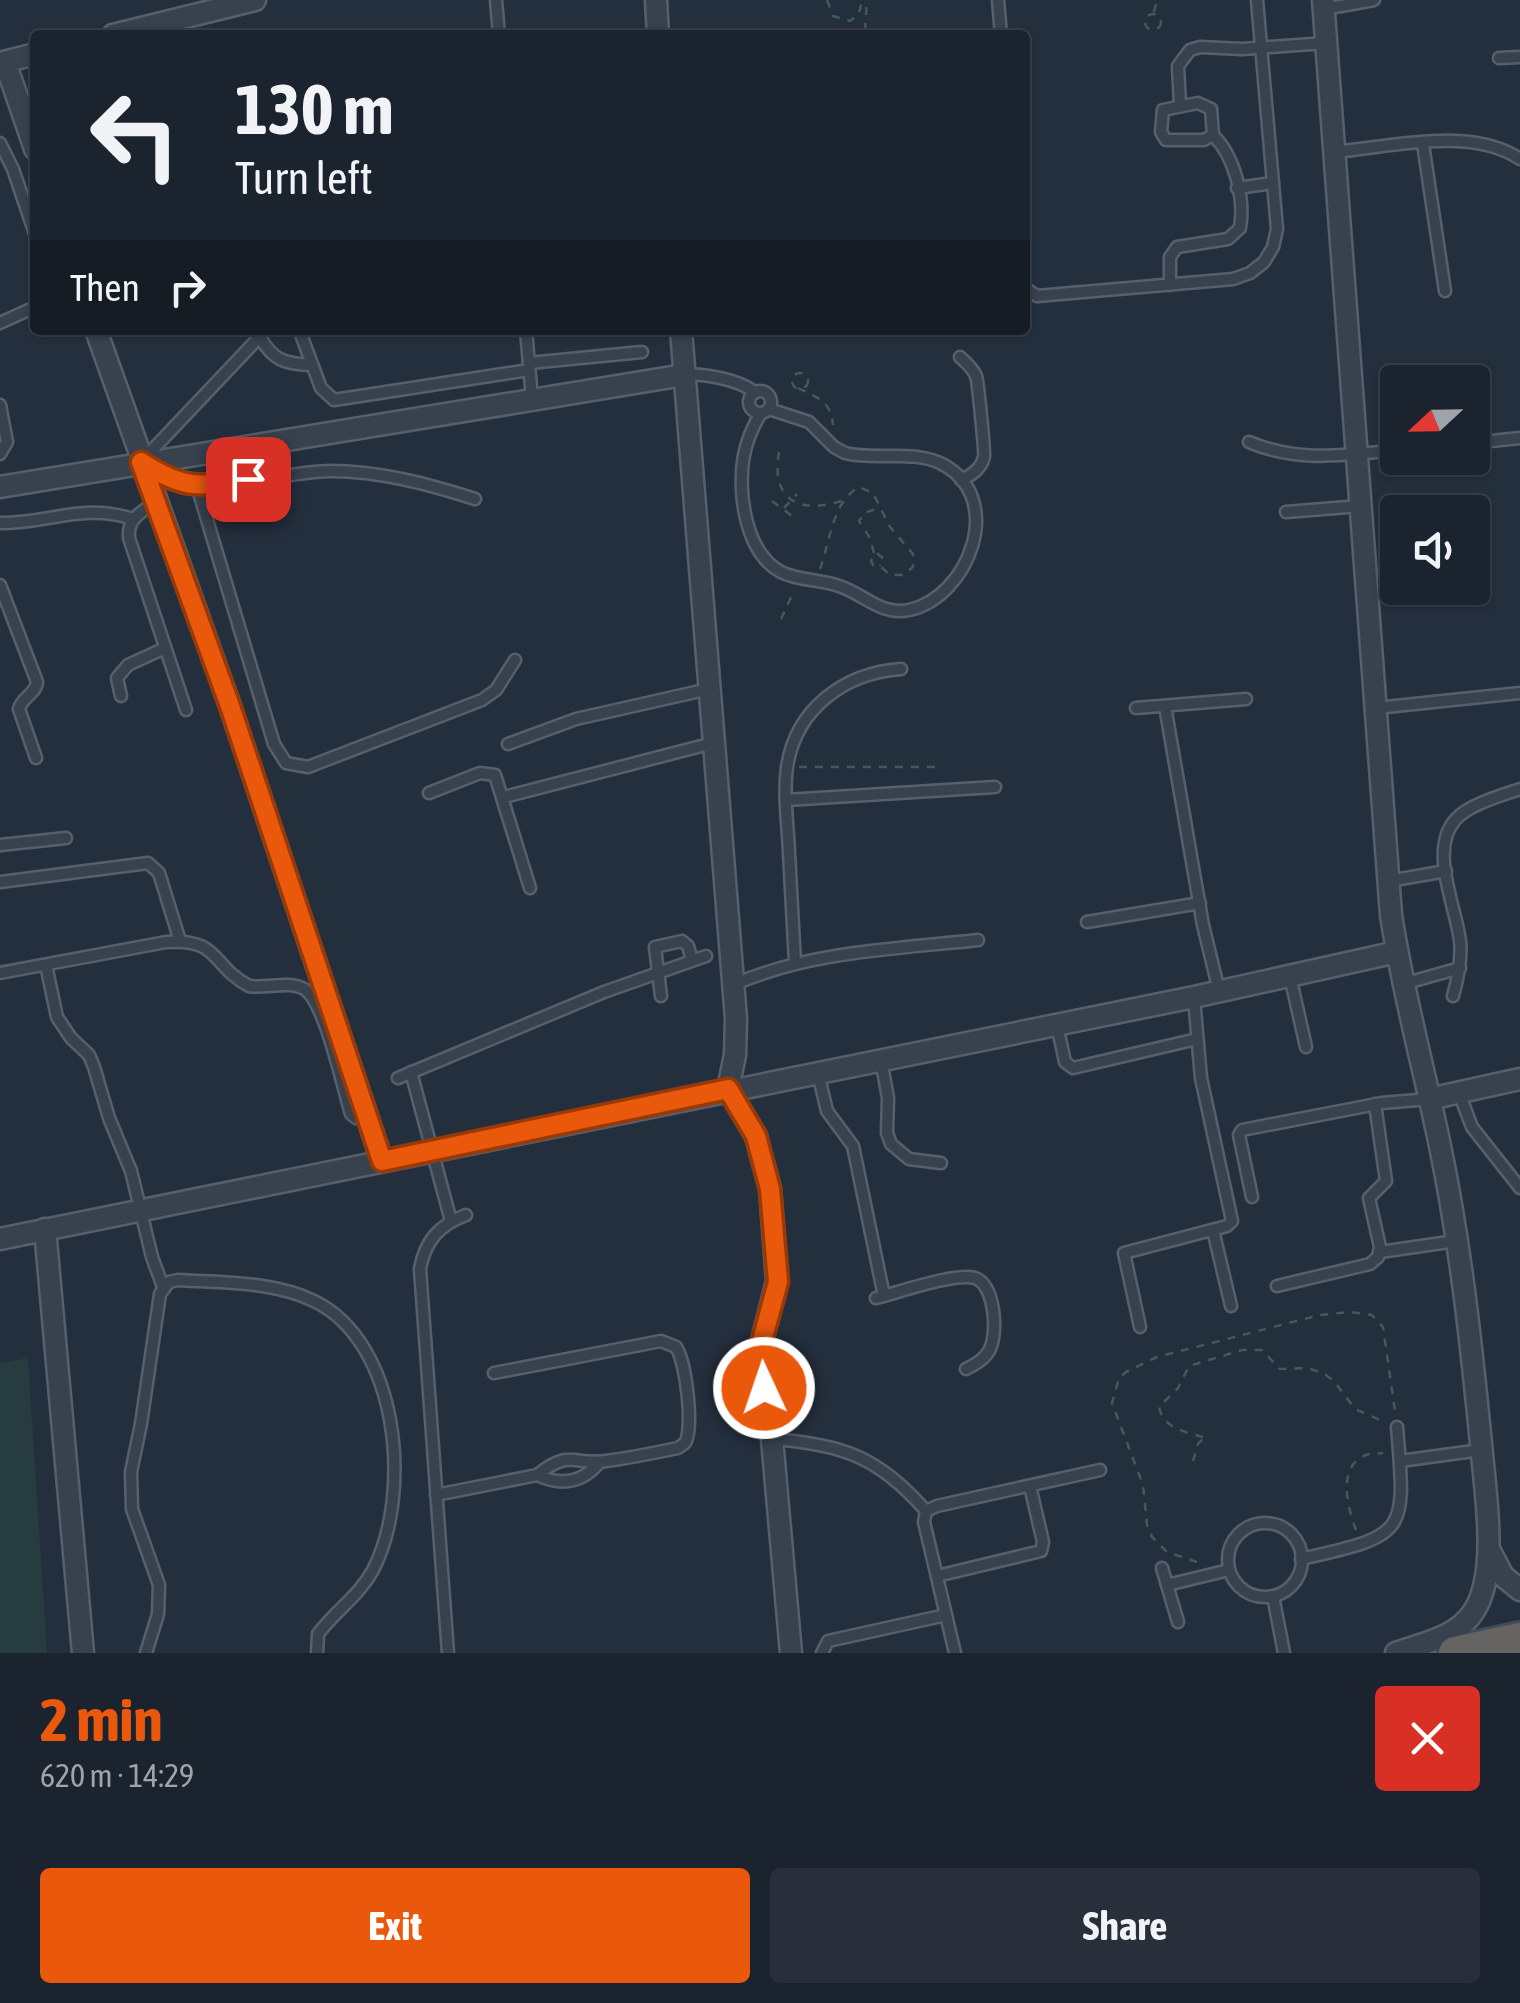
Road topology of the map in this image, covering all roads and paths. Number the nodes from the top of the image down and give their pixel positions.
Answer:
1 (255, 0) edge
2 (496, 0) edge
3 (656, 0) edge
4 (827, 0) edge
5 (865, 0) edge
6 (998, 0) edge
7 (1157, 0) edge
8 (1257, 0) edge
9 (1374, 0) edge
10 (1323, 4) edge
11 (1153, 14) dead end
12 (133, 30) edge
13 (499, 30) edge
14 (658, 30) edge
15 (865, 30) edge
16 (1001, 30) edge
17 (1326, 43) junction
18 (1262, 47) junction
19 (30, 55) edge
20 (1520, 56) edge
21 (1499, 58) dead end
22 (3, 62) edge
23 (1180, 105) junction
24 (30, 135) edge
25 (1213, 135) junction
26 (0, 143) edge
27 (1423, 144) junction
28 (1332, 152) junction
29 (1520, 159) edge
30 (1273, 183) junction
31 (1237, 188) junction
32 (30, 219) edge
33 (1170, 285) junction
34 (1030, 291) edge
35 (1444, 291) dead end
36 (30, 309) edge
37 (0, 324) edge
38 (98, 335) edge
39 (261, 335) edge
40 (264, 335) edge
41 (301, 335) edge
42 (526, 335) edge
43 (681, 335) edge
44 (642, 352) dead end
45 (960, 357) dead end
46 (312, 365) junction
47 (529, 367) junction
48 (684, 375) junction
49 (798, 388) dead end
50 (532, 399) junction
51 (0, 404) edge
52 (764, 411) junction
53 (1520, 438) edge
54 (1490, 441) edge
55 (1249, 442) dead end
56 (834, 447) junction
57 (779, 452) dead end
58 (1380, 452) edge
59 (0, 454) edge
60 (1356, 454) junction
61 (141, 462) junction
62 (962, 480) junction
63 (197, 486) junction
64 (0, 487) edge
65 (797, 494) dead end
66 (846, 499) junction
67 (475, 500) dead end
68 (772, 501) dead end
69 (791, 501) junction
70 (156, 502) junction
71 (1360, 506) junction
72 (882, 508) junction
73 (783, 510) junction
74 (1286, 512) dead end
75 (792, 516) dead end
76 (133, 519) junction
77 (0, 523) edge
78 (874, 554) junction
79 (880, 566) junction
80 (800, 578) junction
81 (816, 579) junction
82 (0, 584) edge
83 (781, 619) dead end
84 (166, 648) junction
85 (515, 660) dead end
86 (902, 670) dead end
87 (709, 689) junction
88 (1520, 693) edge
89 (121, 696) dead end
90 (1246, 699) dead end
91 (1166, 706) junction
92 (1136, 708) dead end
93 (1375, 708) junction
94 (186, 710) dead end
95 (713, 743) junction
96 (508, 744) dead end
97 (36, 758) dead end
98 (788, 767) junction
99 (935, 767) dead end
100 (995, 787) dead end
101 (1520, 790) edge
102 (429, 793) dead end
103 (504, 797) junction
104 (786, 800) junction
105 (66, 838) dead end
106 (0, 845) edge
107 (1446, 870) junction
108 (0, 882) edge
109 (1388, 882) junction
110 (530, 888) dead end
111 (1200, 902) junction
112 (1087, 922) dead end
113 (978, 940) dead end
114 (180, 941) junction
115 (1396, 952) junction
116 (706, 956) dead end
117 (692, 960) junction
118 (795, 963) junction
119 (46, 965) junction
120 (1460, 968) junction
121 (0, 973) edge
122 (657, 974) junction
123 (1290, 975) junction
124 (1402, 984) junction
125 (732, 986) junction
126 (1219, 991) junction
127 (661, 996) dead end
128 (1453, 996) dead end
129 (1194, 997) junction
130 (1057, 1024) junction
131 (1197, 1039) junction
132 (1306, 1047) dead end
133 (880, 1059) junction
134 (410, 1072) junction
135 (818, 1072) junction
136 (398, 1078) dead end
137 (1520, 1078) edge
138 (728, 1089) junction
139 (1459, 1092) junction
140 (1429, 1100) junction
141 (1375, 1104) junction
142 (366, 1115) junction
143 (433, 1150) junction
144 (382, 1161) junction
145 (942, 1163) dead end
146 (1520, 1188) edge
147 (1252, 1197) dead end
148 (140, 1210) junction
149 (466, 1216) dead end
150 (452, 1221) junction
151 (45, 1229) junction
152 (1213, 1230) junction
153 (0, 1238) edge
154 (1456, 1240) junction
155 (1380, 1252) junction
156 (1277, 1286) dead end
157 (163, 1287) junction
158 (1232, 1306) dead end
159 (1140, 1327) dead end
160 (966, 1369) dead end
161 (494, 1372) dead end
162 (1398, 1426) junction
163 (772, 1439) junction
164 (1399, 1448) junction
165 (1482, 1450) junction
166 (1193, 1461) dead end
167 (1400, 1462) junction
168 (599, 1463) junction
169 (1100, 1470) dead end
170 (537, 1475) junction
171 (1030, 1486) junction
172 (436, 1495) junction
173 (926, 1512) junction
174 (1488, 1540) junction
175 (1360, 1546) junction
176 (1302, 1558) junction
177 (1162, 1568) dead end
178 (1229, 1570) junction
179 (1207, 1575) junction
180 (937, 1576) junction
181 (1167, 1585) junction
182 (1520, 1590) edge
183 (1274, 1596) junction
184 (946, 1615) junction
185 (1178, 1622) dead end
186 (1520, 1639) edge
187 (82, 1653) edge
188 (146, 1653) edge
189 (317, 1653) edge
190 (448, 1653) edge
191 (791, 1653) edge
192 (822, 1653) edge
193 (955, 1653) edge
194 (1284, 1653) edge
195 (1396, 1653) edge
196 (1454, 1653) edge

1 - 12 street
2 - 13 lane
3 - 14 street
4 - 5 path
5 - 15 path
6 - 16 lane
7 - 11 path
8 - 18 lane
9 - 10 lane
10 - 17 street
17 - 18 lane
17 - 28 street
18 - 23 lane
18 - 30 lane
19 - 22 street
20 - 21 lane
22 - 24 street
23 - 25 lane
23 - 25 lane
25 - 31 lane
26 - 32 lane
27 - 28 lane
27 - 29 lane
27 - 35 lane
28 - 60 street
30 - 31 lane
30 - 33 lane
31 - 33 lane
33 - 34 lane
36 - 37 lane
38 - 61 street
39 - 61 lane
40 - 46 lane
41 - 46 lane
42 - 47 lane
43 - 48 street
44 - 47 lane
45 - 62 lane
46 - 47 lane
47 - 50 lane
48 - 50 street
48 - 52 lane
48 - 87 street
49 - 56 path
50 - 61 street
51 - 59 lane
52 - 56 lane
52 - 80 lane
53 - 54 lane
55 - 60 lane
56 - 62 lane
57 - 69 path
58 - 60 lane
60 - 71 street
61 - 63 lane
61 - 64 street
61 - 70 street
62 - 81 lane
63 - 67 lane
63 - 85 lane
65 - 69 path
66 - 69 path
66 - 72 path
66 - 81 path
68 - 73 path
69 - 73 path
70 - 76 lane
70 - 142 street
71 - 74 lane
71 - 93 street
72 - 78 path
72 - 79 path
73 - 75 path
76 - 77 lane
76 - 84 lane
78 - 79 path
78 - 79 path
80 - 81 lane
80 - 83 path
82 - 97 lane
84 - 89 lane
84 - 94 lane
86 - 98 lane
87 - 95 street
87 - 96 lane
88 - 93 lane
90 - 91 lane
91 - 92 lane
91 - 111 lane
93 - 109 street
95 - 103 lane
95 - 125 street
98 - 99 path
98 - 104 lane
100 - 104 lane
101 - 107 lane
102 - 103 lane
103 - 110 lane
104 - 118 lane
105 - 106 lane
107 - 109 lane
107 - 120 lane
108 - 114 lane
109 - 115 street
111 - 112 lane
111 - 126 lane
113 - 118 lane
114 - 119 lane
114 - 142 lane
115 - 123 street
115 - 124 street
116 - 117 lane
117 - 122 lane
117 - 122 lane
118 - 125 lane
119 - 121 lane
119 - 148 lane
120 - 124 lane
120 - 128 lane
122 - 127 lane
122 - 134 lane
123 - 126 street
123 - 132 lane
124 - 140 street
125 - 138 street
126 - 129 street
129 - 130 street
129 - 131 lane
130 - 131 lane
130 - 133 street
131 - 152 lane
133 - 135 street
133 - 145 lane
134 - 136 lane
134 - 143 lane
135 - 138 street
135 - 160 lane
137 - 139 street
138 - 143 street
138 - 163 street
139 - 140 street
139 - 146 lane
140 - 141 lane
140 - 154 street
141 - 147 lane
141 - 155 lane
142 - 144 street
143 - 144 street
143 - 150 lane
144 - 148 street
148 - 151 street
148 - 157 lane
149 - 150 lane
150 - 172 lane
151 - 153 street
151 - 187 street
152 - 158 lane
152 - 159 lane
154 - 155 lane
154 - 165 street
155 - 156 lane
157 - 188 lane
157 - 189 lane
161 - 168 lane
162 - 164 lane
162 - 166 path
162 - 179 path
163 - 173 lane
163 - 191 street
164 - 167 lane
164 - 175 path
165 - 167 lane
165 - 174 street
167 - 175 lane
168 - 170 lane
168 - 170 lane
169 - 171 lane
170 - 172 lane
171 - 173 lane
171 - 180 lane
172 - 190 lane
173 - 180 lane
174 - 182 street
174 - 195 street
175 - 176 lane
176 - 178 lane
176 - 183 lane
177 - 181 lane
178 - 179 lane
178 - 183 lane
179 - 181 lane
180 - 184 lane
181 - 185 lane
183 - 194 lane
184 - 192 lane
184 - 193 lane
186 - 196 highway

